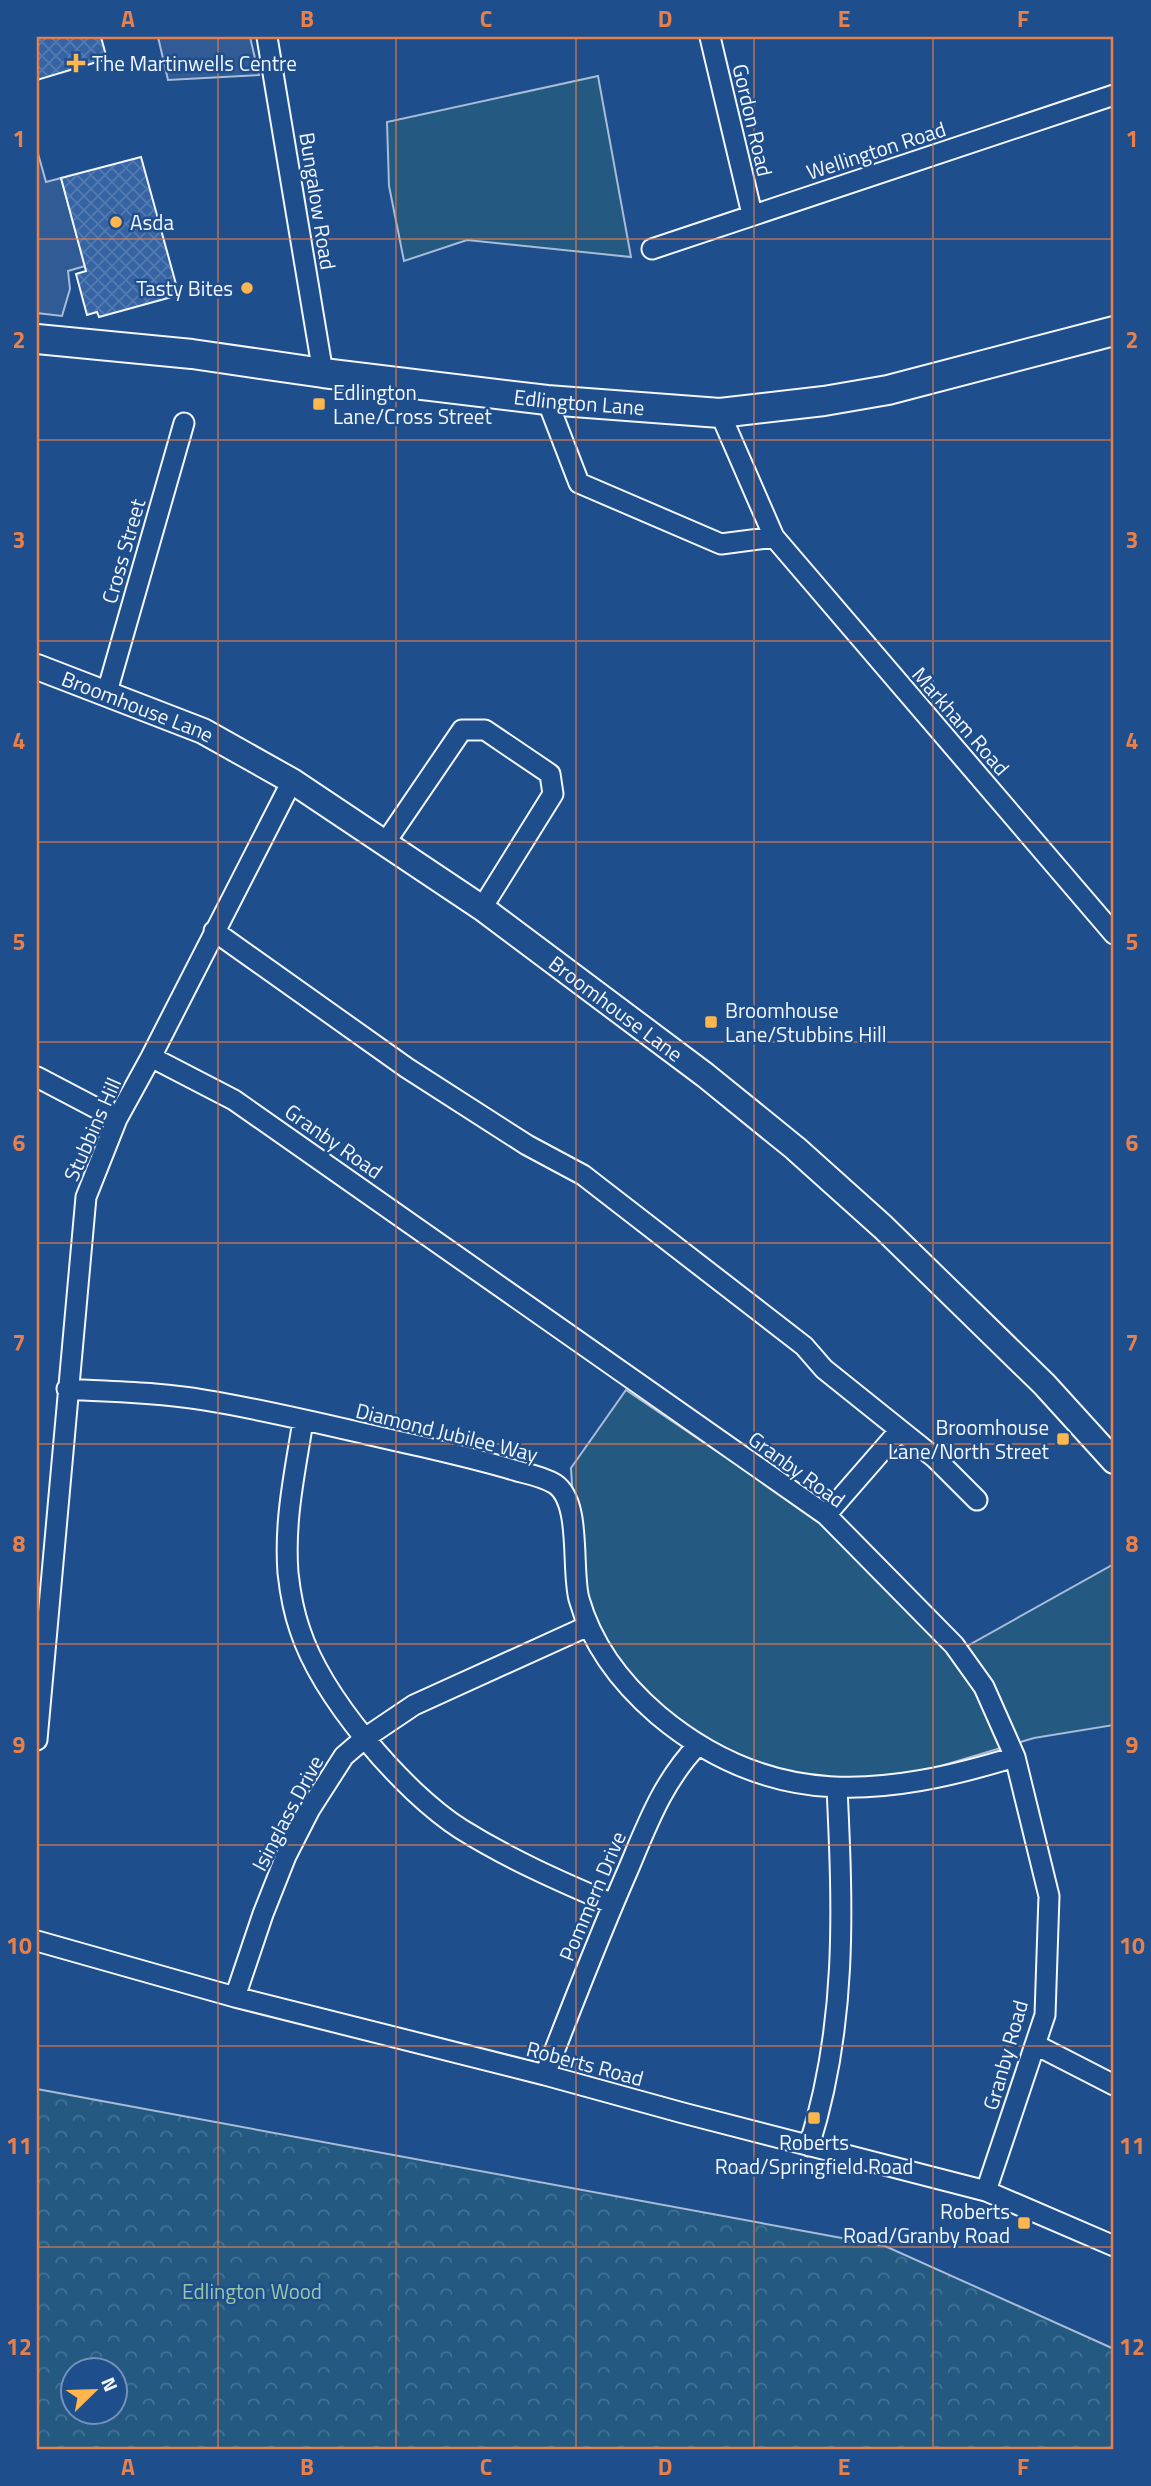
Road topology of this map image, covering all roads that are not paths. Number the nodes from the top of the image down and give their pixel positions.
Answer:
1 (267, 37) edge
2 (710, 37) edge
3 (1114, 95) edge
4 (752, 214) junction
5 (652, 249) dead end
6 (1114, 331) edge
7 (37, 339) edge
8 (323, 373) junction
9 (547, 400) junction
10 (720, 413) junction
11 (184, 423) dead end
12 (774, 537) junction
13 (37, 667) edge
14 (107, 692) junction
15 (292, 781) junction
16 (385, 844) junction
17 (482, 908) junction
18 (214, 931) junction
19 (1114, 934) edge
20 (151, 1056) junction
21 (37, 1077) edge
22 (117, 1119) junction
23 (67, 1389) junction
24 (303, 1421) junction
25 (900, 1430) junction
26 (1114, 1461) edge
27 (977, 1500) dead end
28 (826, 1515) junction
29 (588, 1626) junction
30 (365, 1738) junction
31 (37, 1741) edge
32 (698, 1745) junction
33 (1015, 1757) junction
34 (837, 1788) junction
35 (613, 1904) junction
36 (37, 1941) edge
37 (235, 1997) junction
38 (1036, 2045) junction
39 (545, 2075) junction
40 (1114, 2085) edge
41 (809, 2146) junction
42 (986, 2190) junction
43 (1114, 2246) edge

1 - 8 street, Bungalow Road
2 - 4 street, Gordon Road
3 - 4 street, Wellington Road
4 - 5 street, Wellington Road
6 - 10 main road, Edlington Lane
7 - 8 main road, Edlington Lane
8 - 9 main road, Edlington Lane
9 - 10 main road, Edlington Lane
9 - 12 street
10 - 12 street, Markham Road
11 - 14 street, Cross Street
12 - 19 street, Markham Road
13 - 14 street, Broomhouse Lane
14 - 15 street, Broomhouse Lane
15 - 16 street, Broomhouse Lane
15 - 18 street, Stubbins Hill
16 - 17 street, Broomhouse Lane
16 - 17 street
17 - 26 street, Broomhouse Lane
18 - 20 street, Stubbins Hill
18 - 25 street
20 - 22 street, Stubbins Hill
20 - 28 street, Granby Road
21 - 22 street
22 - 23 street, Stubbins Hill
23 - 24 street, Diamond Jubilee Way
23 - 31 street, Stubbins Hill
24 - 29 street, Diamond Jubilee Way
24 - 30 street
25 - 27 street
25 - 28 street
28 - 33 street, Granby Road
29 - 30 street, Isinglass Drive
29 - 32 street, Diamond Jubilee Way
30 - 35 street
30 - 37 street, Isinglass Drive
32 - 34 street, Diamond Jubilee Way
32 - 35 street, Pommern Drive
33 - 34 street, Diamond Jubilee Way
33 - 38 street, Granby Road
34 - 41 street
35 - 39 street, Pommern Drive
36 - 37 street, Roberts Road
37 - 39 street, Roberts Road
38 - 40 street
38 - 42 street, Granby Road
39 - 41 street, Roberts Road
41 - 42 street, Roberts Road
42 - 43 street, Roberts Road

